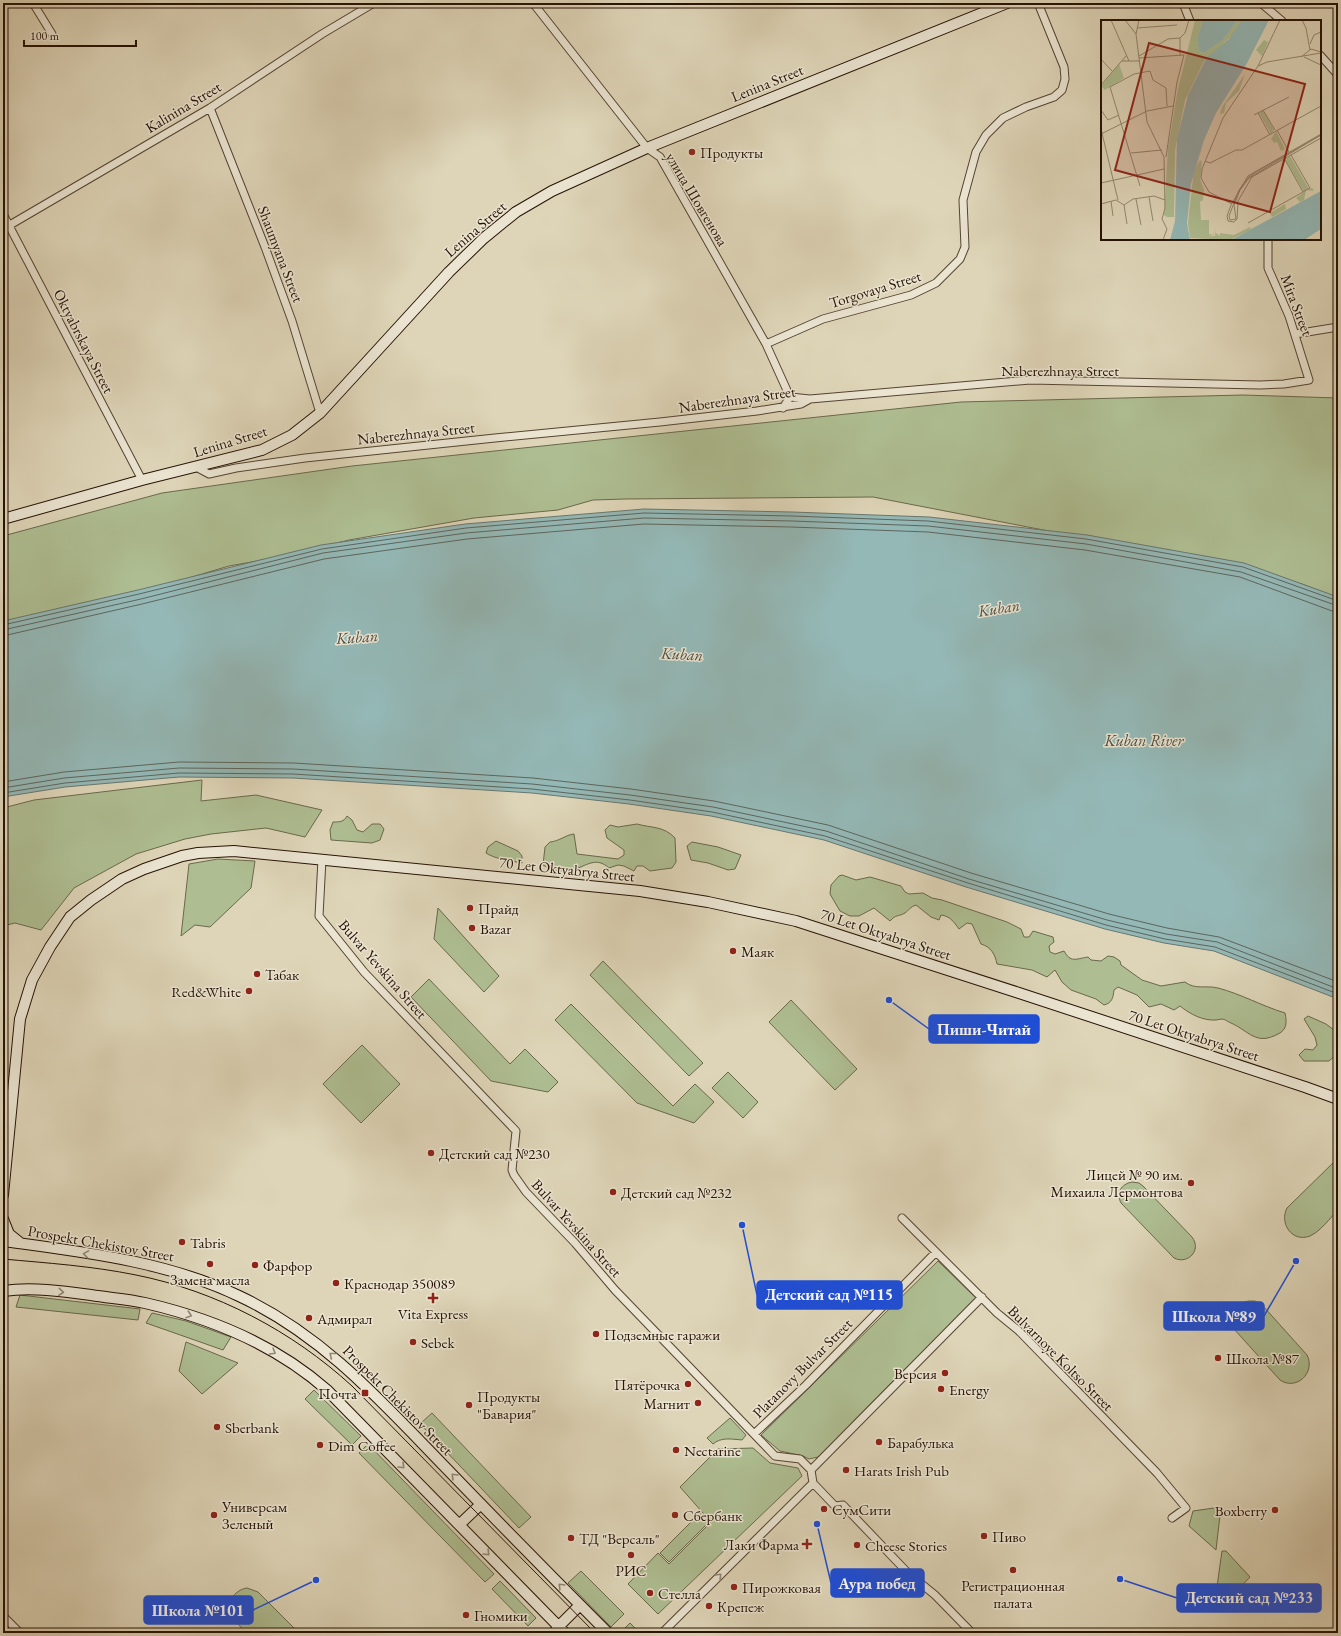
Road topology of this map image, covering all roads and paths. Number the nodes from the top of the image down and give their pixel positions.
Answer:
1 (33, 3) edge
2 (374, 3) edge
3 (533, 3) edge
4 (1007, 3) edge
5 (1038, 3) edge
6 (1183, 3) edge
7 (1261, 3) edge
8 (1190, 20) edge
9 (1281, 20) edge
10 (52, 34) dead end
11 (1321, 56) edge
12 (1338, 75) edge
13 (210, 108) junction
14 (647, 148) junction
15 (3, 214) edge
16 (6, 228) edge
17 (1268, 240) edge
18 (1338, 327) edge
19 (1295, 334) junction
20 (766, 344) junction
21 (1309, 380) joint
22 (790, 396) junction
23 (810, 399) junction
24 (783, 408) junction
25 (320, 413) junction
26 (196, 467) junction
27 (142, 480) junction
28 (3, 519) edge
29 (322, 859) junction
30 (1338, 1099) edge
31 (3, 1195) edge
32 (902, 1218) dead end
33 (3, 1219) edge
34 (3, 1241) edge
35 (21, 1243) junction
36 (936, 1252) junction
37 (3, 1290) edge
38 (982, 1297) junction
39 (754, 1434) junction
40 (811, 1470) junction
41 (814, 1483) junction
42 (481, 1504) junction
43 (1172, 1518) dead end
44 (460, 1524) junction
45 (580, 1605) junction
46 (3, 1616) edge
47 (558, 1631) edge
48 (20, 1633) edge
49 (608, 1633) edge
50 (662, 1633) edge
51 (972, 1633) edge

1 - 10 street
2 - 13 street, Kalinina Street
3 - 14 street, улица Шовгенова
4 - 14 main road, Lenina Street
5 - 20 street, Torgovaya Street
6 - 8 street
7 - 9 street
11 - 12 street
13 - 16 street, Kalinina Street
13 - 25 street, Shaumyana Street
14 - 20 street, улица Шовгенова
14 - 25 main road, Lenina Street
15 - 16 street, Oktyabrskaya Street
16 - 27 street, Oktyabrskaya Street
17 - 19 street, Mira Street
18 - 19 street
19 - 21 street, Mira Street
20 - 22 street, улица Шовгенова
21 - 23 street, Naberezhnaya Street
22 - 23 street
22 - 24 street
23 - 24 street, Naberezhnaya Street
24 - 26 street, Naberezhnaya Street
25 - 26 main road, Lenina Street
26 - 27 main road, Lenina Street
27 - 28 main road, Lenina Street
29 - 30 main road, 70 Let Oktyabrya Street
29 - 31 main road, 70 Let Oktyabrya Street
29 - 39 street, Bulvar Yevskina Street
32 - 36 street, Bulvarnoye Koltso Street
33 - 35 main road
34 - 35 main road, Prospekt Chekistov Street
42 -> 35 main road, Prospekt Chekistov Street
36 - 38 street, Bulvarnoye Koltso Street
36 - 39 street, Platanovy Bulvar Street
37 -> 44 main road
38 - 40 street
38 - 43 street, Bulvarnoye Koltso Street
39 - 40 street, Bulvar Yevskina Street
40 - 41 street
50 -> 41 street
41 - 51 street
42 - 44 main road
45 -> 42 main road, Prospekt Chekistov Street
44 -> 47 main road
45 - 47 main road
45 - 49 main road, Prospekt Chekistov Street
46 - 48 street

